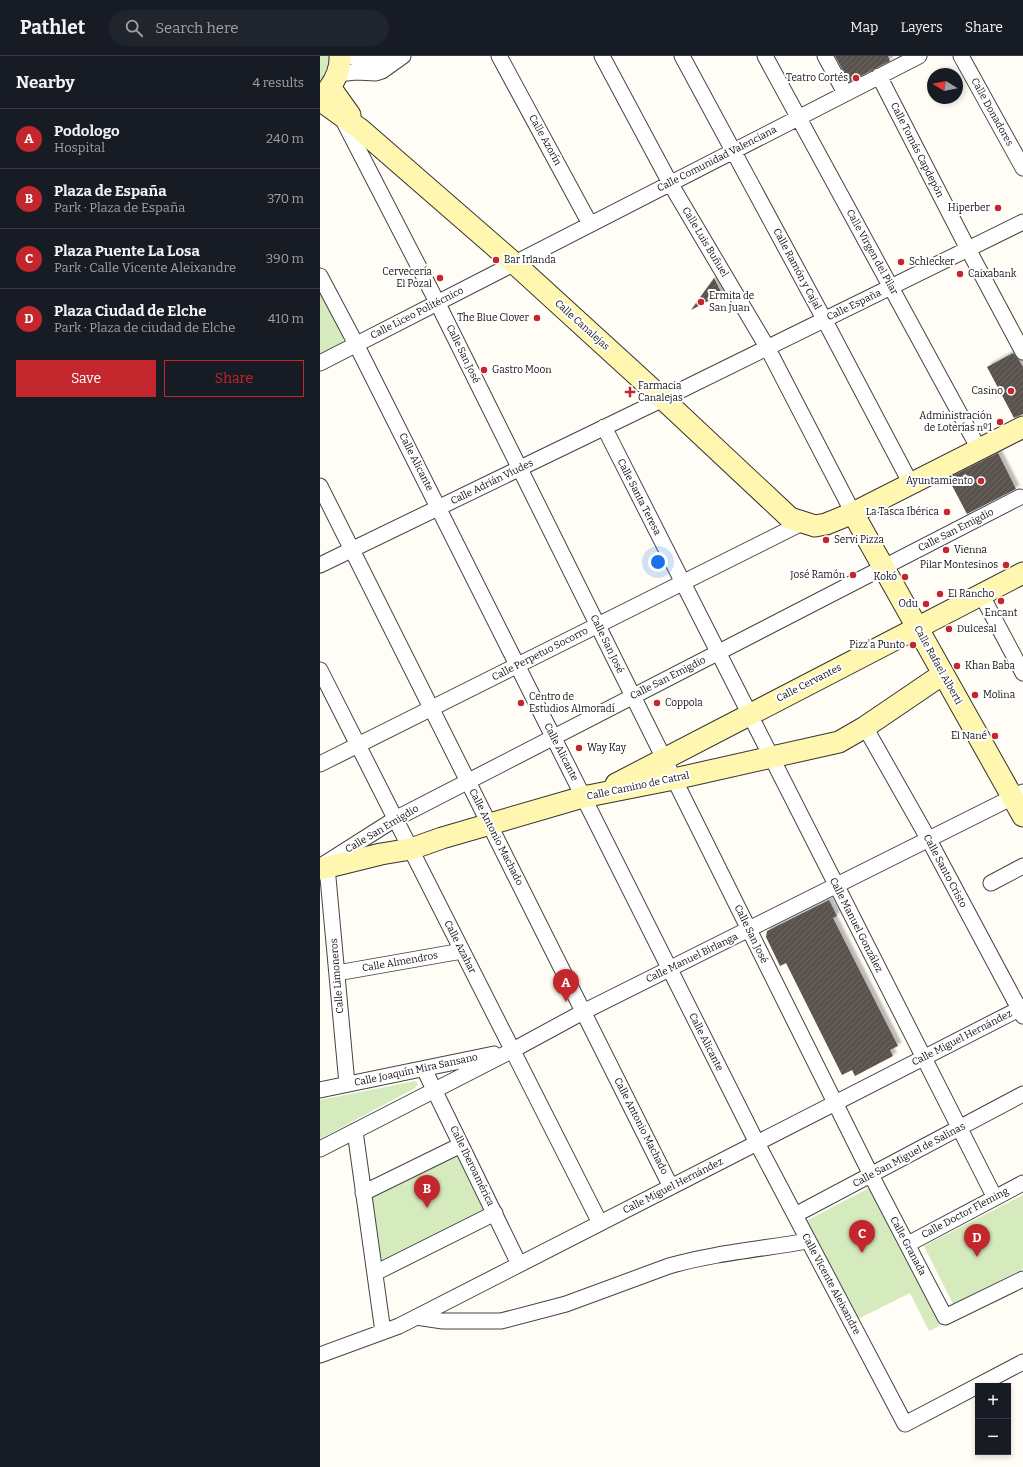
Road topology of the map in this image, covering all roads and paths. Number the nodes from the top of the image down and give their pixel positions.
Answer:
1 (351, 56) edge
2 (402, 56) edge
3 (499, 56) edge
4 (602, 56) edge
5 (682, 56) edge
6 (765, 56) edge
7 (825, 56) edge
8 (919, 56) edge
9 (961, 56) edge
10 (896, 61) edge
11 (879, 76) junction
12 (329, 83) edge
13 (845, 94) junction
14 (340, 115) junction
15 (798, 119) junction
16 (360, 129) junction
17 (733, 151) junction
18 (1023, 168) edge
19 (670, 183) junction
20 (1023, 222) edge
21 (590, 224) junction
22 (968, 249) junction
23 (514, 263) junction
24 (320, 276) edge
25 (891, 286) junction
26 (437, 302) junction
27 (824, 319) junction
28 (356, 344) junction
29 (767, 347) junction
30 (1023, 352) edge
31 (320, 363) edge
32 (663, 398) junction
33 (604, 427) junction
34 (1023, 427) edge
35 (979, 449) junction
36 (520, 468) junction
37 (911, 484) junction
38 (320, 486) edge
39 (1020, 497) dead end
40 (438, 508) junction
41 (853, 513) junction
42 (802, 523) junction
43 (352, 549) junction
44 (320, 565) edge
45 (884, 567) junction
46 (1023, 573) edge
47 (683, 583) junction
48 (981, 594) junction
49 (598, 625) junction
50 (917, 627) junction
51 (718, 653) junction
52 (517, 666) junction
53 (320, 670) edge
54 (1023, 673) edge
55 (942, 674) junction
56 (633, 696) junction
57 (431, 708) junction
58 (749, 715) junction
59 (865, 727) junction
60 (554, 738) junction
61 (358, 745) junction
62 (771, 758) junction
63 (664, 759) junction
64 (320, 764) edge
65 (674, 779) junction
66 (468, 782) junction
67 (1018, 795) edge
68 (589, 796) junction
69 (1023, 816) edge
70 (395, 819) junction
71 (489, 824) junction
72 (929, 840) junction
73 (411, 849) junction
74 (1023, 866) edge
75 (322, 868) edge
76 (991, 883) dead end
77 (836, 886) junction
78 (749, 929) junction
79 (462, 951) junction
80 (669, 969) junction
81 (337, 973) junction
82 (1022, 1011) edge
83 (583, 1012) junction
84 (513, 1050) junction
85 (924, 1058) junction
86 (424, 1068) junction
87 (347, 1084) junction
88 (320, 1090) edge
89 (435, 1090) junction
90 (1023, 1094) edge
91 (835, 1103) junction
92 (959, 1128) junction
93 (354, 1131) junction
94 (756, 1143) junction
95 (461, 1145) junction
96 (320, 1149) edge
97 (871, 1175) junction
98 (1023, 1183) edge
99 (671, 1187) junction
100 (363, 1193) junction
101 (995, 1198) junction
102 (495, 1213) junction
103 (795, 1216) junction
104 (600, 1223) junction
105 (808, 1241) junction
106 (908, 1244) junction
107 (519, 1264) junction
108 (374, 1273) junction
109 (1023, 1279) edge
110 (416, 1317) junction
111 (383, 1332) junction
112 (320, 1355) edge
113 (1023, 1362) edge

1 - 2 street
2 - 12 street
3 - 21 street, Calle Azorín
4 - 19 street, Calle Luis Buñuel
5 - 17 street, Calle Ramón y Cajal
6 - 15 street, Calle Virgen del Pilar
7 - 13 street
8 - 10 street, Calle Comunidad Valenciana
9 - 18 street, Calle Donadores
10 - 11 street, Calle Comunidad Valenciana
11 - 13 street, Calle Comunidad Valenciana
11 - 22 street, Calle Tomás Capdepón
12 - 14 main road, Calle Canalejas
12 - 16 main road, Calle Canalejas
13 - 15 street, Calle Comunidad Valenciana
14 - 16 main road, Calle Canalejas
14 - 26 street, Calle San José
15 - 17 street, Calle Comunidad Valenciana
15 - 25 street, Calle Virgen del Pilar
16 - 23 main road, Calle Canalejas
17 - 19 street, Calle Comunidad Valenciana
17 - 27 street, Calle Ramón y Cajal
19 - 21 street, Calle Comunidad Valenciana
19 - 29 street, Calle Luis Buñuel
20 - 22 street, Calle España
21 - 23 street, Calle Comunidad Valenciana
22 - 25 street, Calle España
22 - 30 street, Calle Tomás Capdepón
23 - 26 street, Calle Liceo Politécnico
23 - 32 main road, Calle Canalejas
24 - 28 street, Calle Alicante
25 - 27 street, Calle España
25 - 35 street, Calle Virgen del Pilar
26 - 28 street, Calle Liceo Politécnico
26 - 36 street, Calle San José
27 - 29 street, Calle España
27 - 37 street, Calle Ramón y Cajal
28 - 31 street, Calle Liceo Politécnico
28 - 40 street, Calle Alicante
29 - 32 street, Calle España
29 - 41 street, Calle Luis Buñuel
32 - 33 street, Calle Adrián Viudes
32 - 42 main road, Calle Canalejas
33 - 36 street, Calle Adrián Viudes
33 - 47 street, Calle Santa Teresa
34 - 35 main road
35 - 37 main road
36 - 40 street, Calle Adrián Viudes
36 - 49 street, Calle San José
37 - 41 main road
38 - 43 street, Calle Antonio Machado
39 - 45 street, Calle San Emigdio
40 - 43 street, Calle Adrián Viudes
40 - 52 street, Calle Alicante
41 - 42 main road
41 - 45 main road, Calle Rafael Alberti
42 - 47 street, Calle Perpetuo Socorro
43 - 44 street, Calle Adrián Viudes
43 - 57 street, Calle Antonio Machado
45 - 50 main road, Calle Rafael Alberti
45 - 51 street, Calle San Emigdio
46 - 48 main road, Calle Cervantes
47 - 49 street, Calle Perpetuo Socorro
47 - 51 street, Calle Santa Teresa
48 - 50 main road, Calle Cervantes
48 - 54 street
49 - 52 street, Calle Perpetuo Socorro
49 - 56 street, Calle San José
50 - 55 main road, Calle Rafael Alberti
50 - 58 main road, Calle Cervantes
51 - 56 street, Calle San Emigdio
51 - 58 street, Calle Manuel González
52 - 57 street, Calle Perpetuo Socorro
52 - 60 street, Calle Alicante
53 - 61 street, Calle Azahar
55 - 59 main road, Calle Camino de Catral
55 - 67 main road, Calle Rafael Alberti
56 - 60 street, Calle San Emigdio
56 - 63 street, Calle San José
57 - 61 street, Calle Perpetuo Socorro
57 - 66 street, Calle Antonio Machado
58 - 62 street, Calle Manuel González
58 - 63 main road, Calle Cervantes
59 - 62 main road, Calle Camino de Catral
59 - 72 street, Calle Santo Cristo
60 - 66 street, Calle San Emigdio
60 - 68 street, Calle Alicante
61 - 64 street, Calle Perpetuo Socorro
61 - 70 street, Calle Azahar
62 - 65 main road, Calle Camino de Catral
62 - 77 street, Calle Manuel González
63 - 65 street, Calle San José
63 - 68 main road, Calle Cervantes
65 - 68 main road, Calle Camino de Catral
65 - 78 street, Calle San José
66 - 70 street, Calle San Emigdio
66 - 71 street, Calle Antonio Machado
67 - 69 main road, Calle Rafael Alberti
67 - 72 street, Calle Manuel Birlanga
68 - 71 main road, Calle Camino de Catral
68 - 80 street, Calle Alicante
70 - 73 street, Calle Azahar
70 - 75 street, Calle San Emigdio
71 - 73 main road, Calle Camino de Catral
71 - 83 street, Calle Antonio Machado
72 - 77 street, Calle Manuel Birlanga
72 - 82 street, Calle Santo Cristo
73 - 75 main road, Calle Camino de Catral
73 - 79 street, Calle Azahar
74 - 76 street
75 - 81 street, Calle Limoneros
77 - 78 street, Calle Manuel Birlanga
77 - 85 street, Calle Manuel González
78 - 80 street, Calle Manuel Birlanga
78 - 91 street, Calle San José
79 - 81 street, Calle Almendros
79 - 84 street, Calle Azahar
80 - 83 street, Calle Manuel Birlanga
80 - 94 street, Calle Alicante
81 - 87 street, Calle Limoneros
82 - 85 street, Calle Miguel Hernández
83 - 84 street, Calle Manuel Birlanga
83 - 99 street, Calle Antonio Machado
84 - 86 street, Calle Joaquín Mira Sansano
84 - 89 street, Calle Manuel Birlanga
84 - 104 street, Calle Azahar
85 - 91 street, Calle Miguel Hernández
85 - 92 street, Calle Manuel González
86 - 87 street, Calle Joaquín Mira Sansano
86 - 89 street, Calle Iberoamérica
87 - 88 street, Calle Joaquín Mira Sansano
89 - 93 street, Calle Manuel Birlanga
89 - 95 street, Calle Iberoamérica
90 - 92 street, Calle San Miguel de Salinas
91 - 94 street, Calle Miguel Hernández
91 - 97 street, Calle San José
92 - 97 street, Calle San Miguel de Salinas
92 - 101 street, Calle Manuel González
93 - 96 street, Calle Manuel Birlanga
93 - 100 street
94 - 99 street, Calle Miguel Hernández
94 - 103 street, Calle Vicente Aleixandre
95 - 100 street
95 - 102 street, Calle Iberoamérica
97 - 103 street, Calle San Miguel de Salinas
97 - 106 street, Calle Granada
98 - 101 street, Calle Doctor Fleming
99 - 104 street, Calle Miguel Hernández
100 - 108 street
101 - 106 street, Calle Doctor Fleming
102 - 107 street, Calle Iberoamérica
102 - 108 street
103 - 105 street, Calle Vicente Aleixandre
104 - 107 street, Calle Miguel Hernández
105 - 110 street
105 - 113 street, Calle Vicente Aleixandre
106 - 109 street, Calle Granada
107 - 110 street, Calle Miguel Hernández
108 - 111 street
110 - 111 street, Calle Miguel Hernández
111 - 112 street, Calle Miguel Hernández

